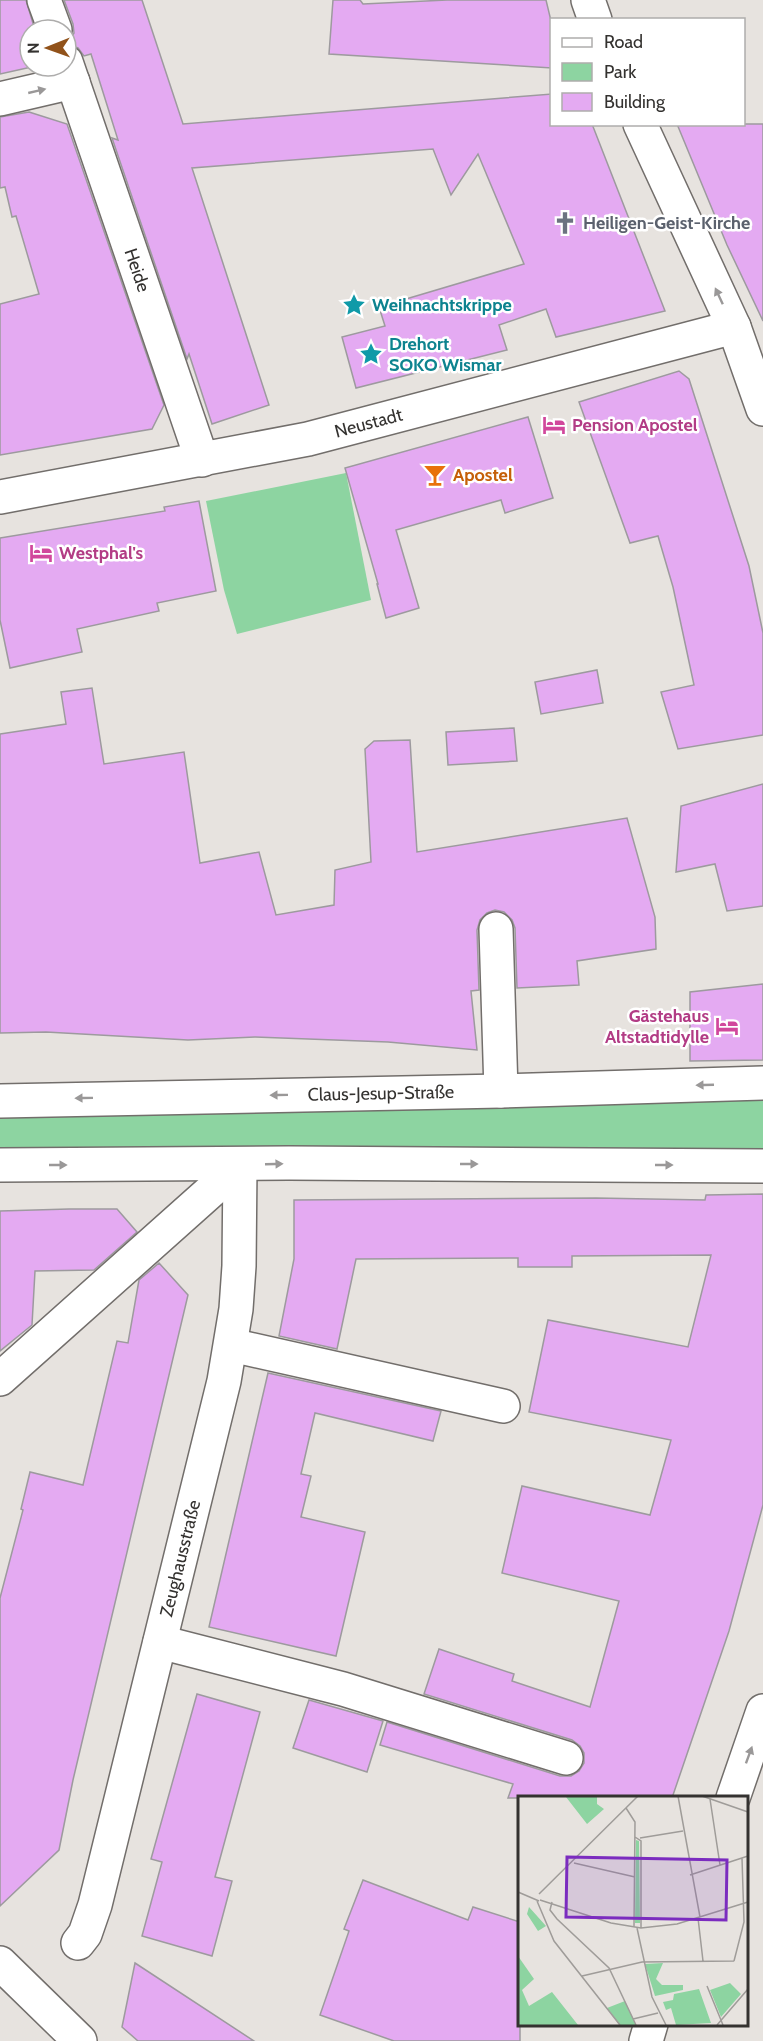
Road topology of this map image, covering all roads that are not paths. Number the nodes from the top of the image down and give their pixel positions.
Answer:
1 (44, 0) edge
2 (588, 0) edge
3 (51, 18) edge
4 (594, 18) edge
5 (54, 78) edge
6 (72, 78) edge
7 (0, 99) edge
8 (641, 126) edge
9 (747, 342) edge
10 (763, 409) edge
11 (202, 460) junction
12 (0, 497) edge
13 (496, 929) dead end
14 (763, 1083) edge
15 (501, 1091) junction
16 (0, 1101) edge
17 (0, 1165) edge
18 (240, 1165) junction
19 (763, 1166) edge
20 (231, 1346) junction
21 (0, 1379) edge
22 (503, 1406) dead end
23 (160, 1642) junction
24 (763, 1711) edge
25 (566, 1758) dead end
26 (734, 1796) edge
27 (78, 1943) dead end
28 (0, 1963) edge
29 (651, 2026) edge
30 (80, 2041) edge
31 (645, 2041) edge

1 - 3 street
2 - 4 street
7 -> 5 street
6 - 11 street, Heide
9 -> 8 street
9 - 10 street
9 - 11 street, Neustadt
11 - 12 street, Neustadt
13 - 15 street
14 -> 15 street, Claus-Jesup-Straße
15 -> 16 street, Claus-Jesup-Straße
17 -> 18 street
18 -> 19 street
18 - 20 street, Zeughausstraße
18 - 21 street
20 - 22 street
20 - 23 street, Zeughausstraße
23 - 25 street
23 - 27 street, Zeughausstraße
26 -> 24 street
28 - 30 street
29 - 31 street

